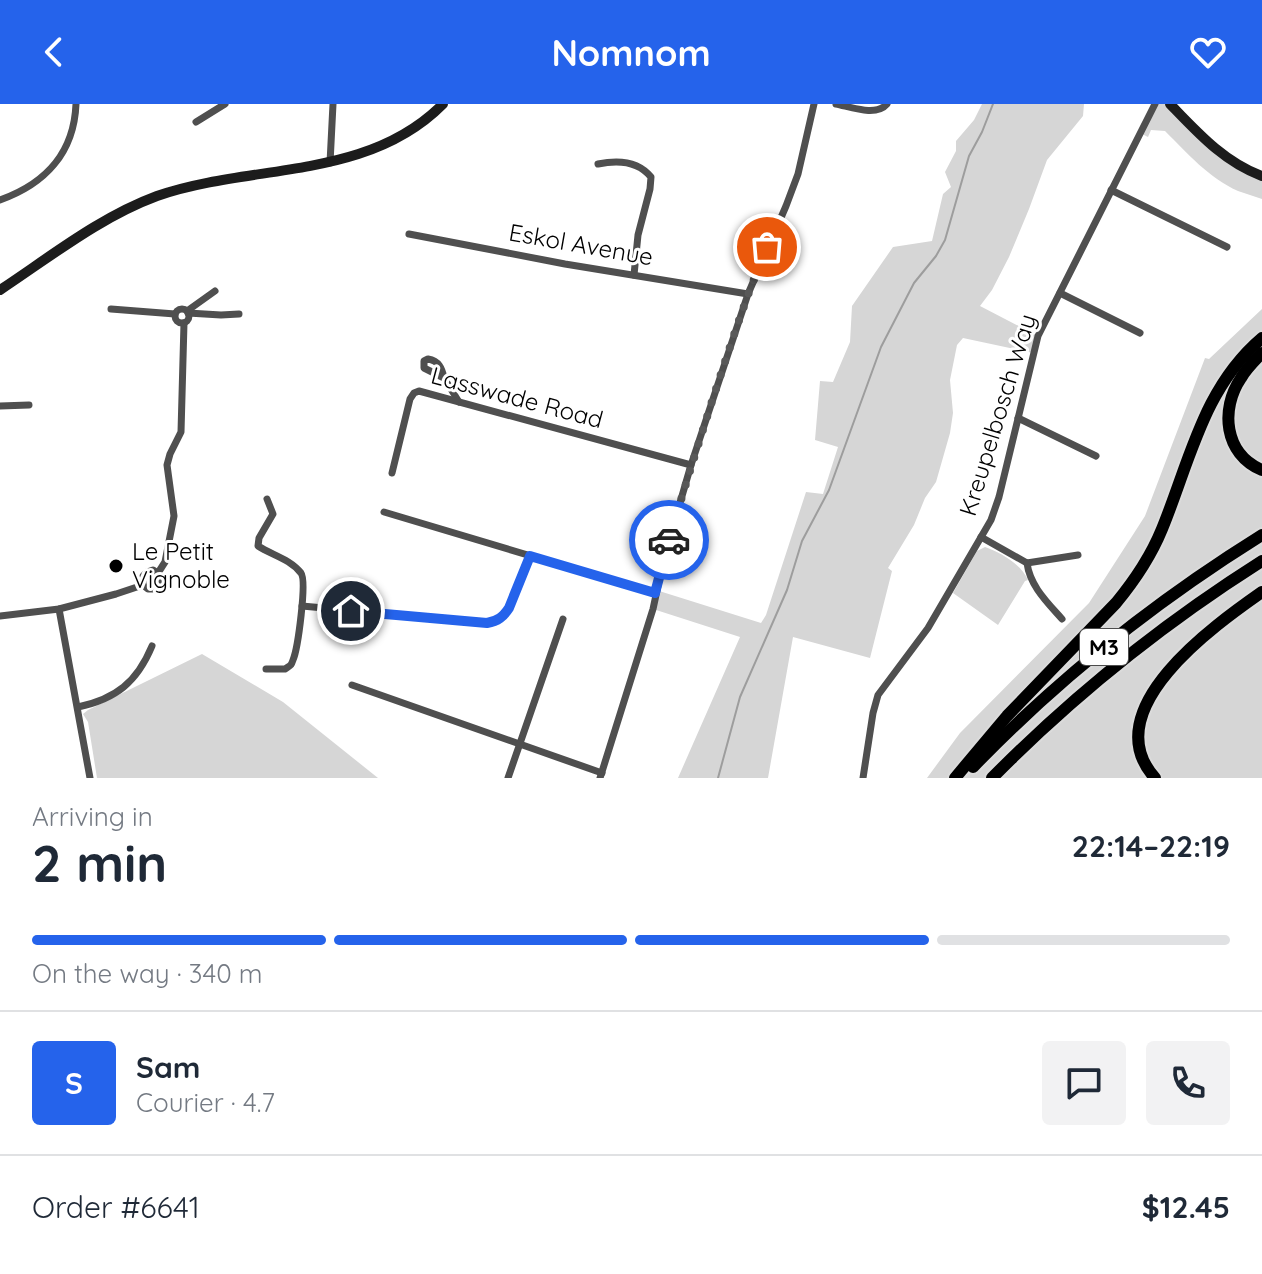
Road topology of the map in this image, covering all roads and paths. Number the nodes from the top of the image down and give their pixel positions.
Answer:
1 (76, 104) edge
2 (225, 104) edge
3 (333, 104) edge
4 (443, 104) edge
5 (814, 104) edge
6 (836, 104) edge
7 (887, 104) edge
8 (1155, 104) edge
9 (1170, 104) edge
10 (196, 122) dead end
11 (330, 163) junction
12 (598, 164) dead end
13 (1262, 176) edge
14 (1111, 190) junction
15 (0, 200) edge
16 (409, 234) dead end
17 (1227, 247) dead end
18 (634, 275) junction
19 (0, 290) edge
20 (215, 291) dead end
21 (1060, 293) junction
22 (748, 294) junction
23 (111, 309) dead end
24 (188, 312) junction
25 (175, 314) junction
26 (239, 314) dead end
27 (184, 323) junction
28 (1140, 333) dead end
29 (1262, 338) edge
30 (1262, 353) edge
31 (444, 378) dead end
32 (459, 402) junction
33 (29, 405) dead end
34 (0, 406) edge
35 (1018, 418) junction
36 (1096, 456) dead end
37 (691, 465) junction
38 (1262, 470) edge
39 (392, 473) dead end
40 (267, 499) dead end
41 (384, 512) dead end
42 (1262, 535) edge
43 (981, 537) junction
44 (1078, 555) dead end
45 (530, 556) junction
46 (1262, 561) edge
47 (1027, 563) junction
48 (159, 571) junction
49 (143, 585) junction
50 (1262, 592) edge
51 (655, 593) junction
52 (302, 606) junction
53 (59, 609) junction
54 (0, 616) edge
55 (563, 619) dead end
56 (1062, 619) dead end
57 (152, 646) dead end
58 (266, 669) dead end
59 (352, 685) dead end
60 (78, 707) junction
61 (519, 744) junction
62 (601, 775) edge
63 (90, 778) edge
64 (508, 778) edge
65 (863, 778) edge
66 (955, 778) edge
67 (962, 778) edge
68 (992, 778) edge
69 (1155, 778) edge

1 - 15 street
2 - 10 street
3 - 11 street
4 - 11 main road
5 - 22 street
6 - 7 street
8 - 14 street, Kreupelbosch Way
9 - 13 main road
11 - 19 main road
12 - 18 street
14 - 17 street
14 - 21 street, Kreupelbosch Way
16 - 18 street, Eskol Avenue
18 - 22 street, Eskol Avenue
20 - 24 street
21 - 28 street
21 - 35 street, Kreupelbosch Way
22 - 37 street
23 - 25 street
24 - 25 street
24 - 26 street
24 - 27 street
25 - 27 street
27 - 48 street
29 - 66 highway
30 - 38 highway
31 - 32 street
32 - 37 street, Lasswade Road
32 - 39 street, Lasswade Road
33 - 34 street
35 - 36 street
35 - 43 street, Kreupelbosch Way
37 - 51 street
40 - 52 street
41 - 45 street
42 - 67 highway, M3
43 - 47 street
43 - 65 street, Kreupelbosch Way
44 - 47 street
45 - 51 street
45 - 52 street
46 - 68 highway, M3
47 - 56 street
48 - 49 street
48 - 49 street
49 - 53 street
50 - 69 highway
51 - 62 street
52 - 58 street
53 - 54 street
53 - 60 street
55 - 61 street
57 - 60 street
59 - 61 street
60 - 63 street
61 - 62 street
61 - 64 street

